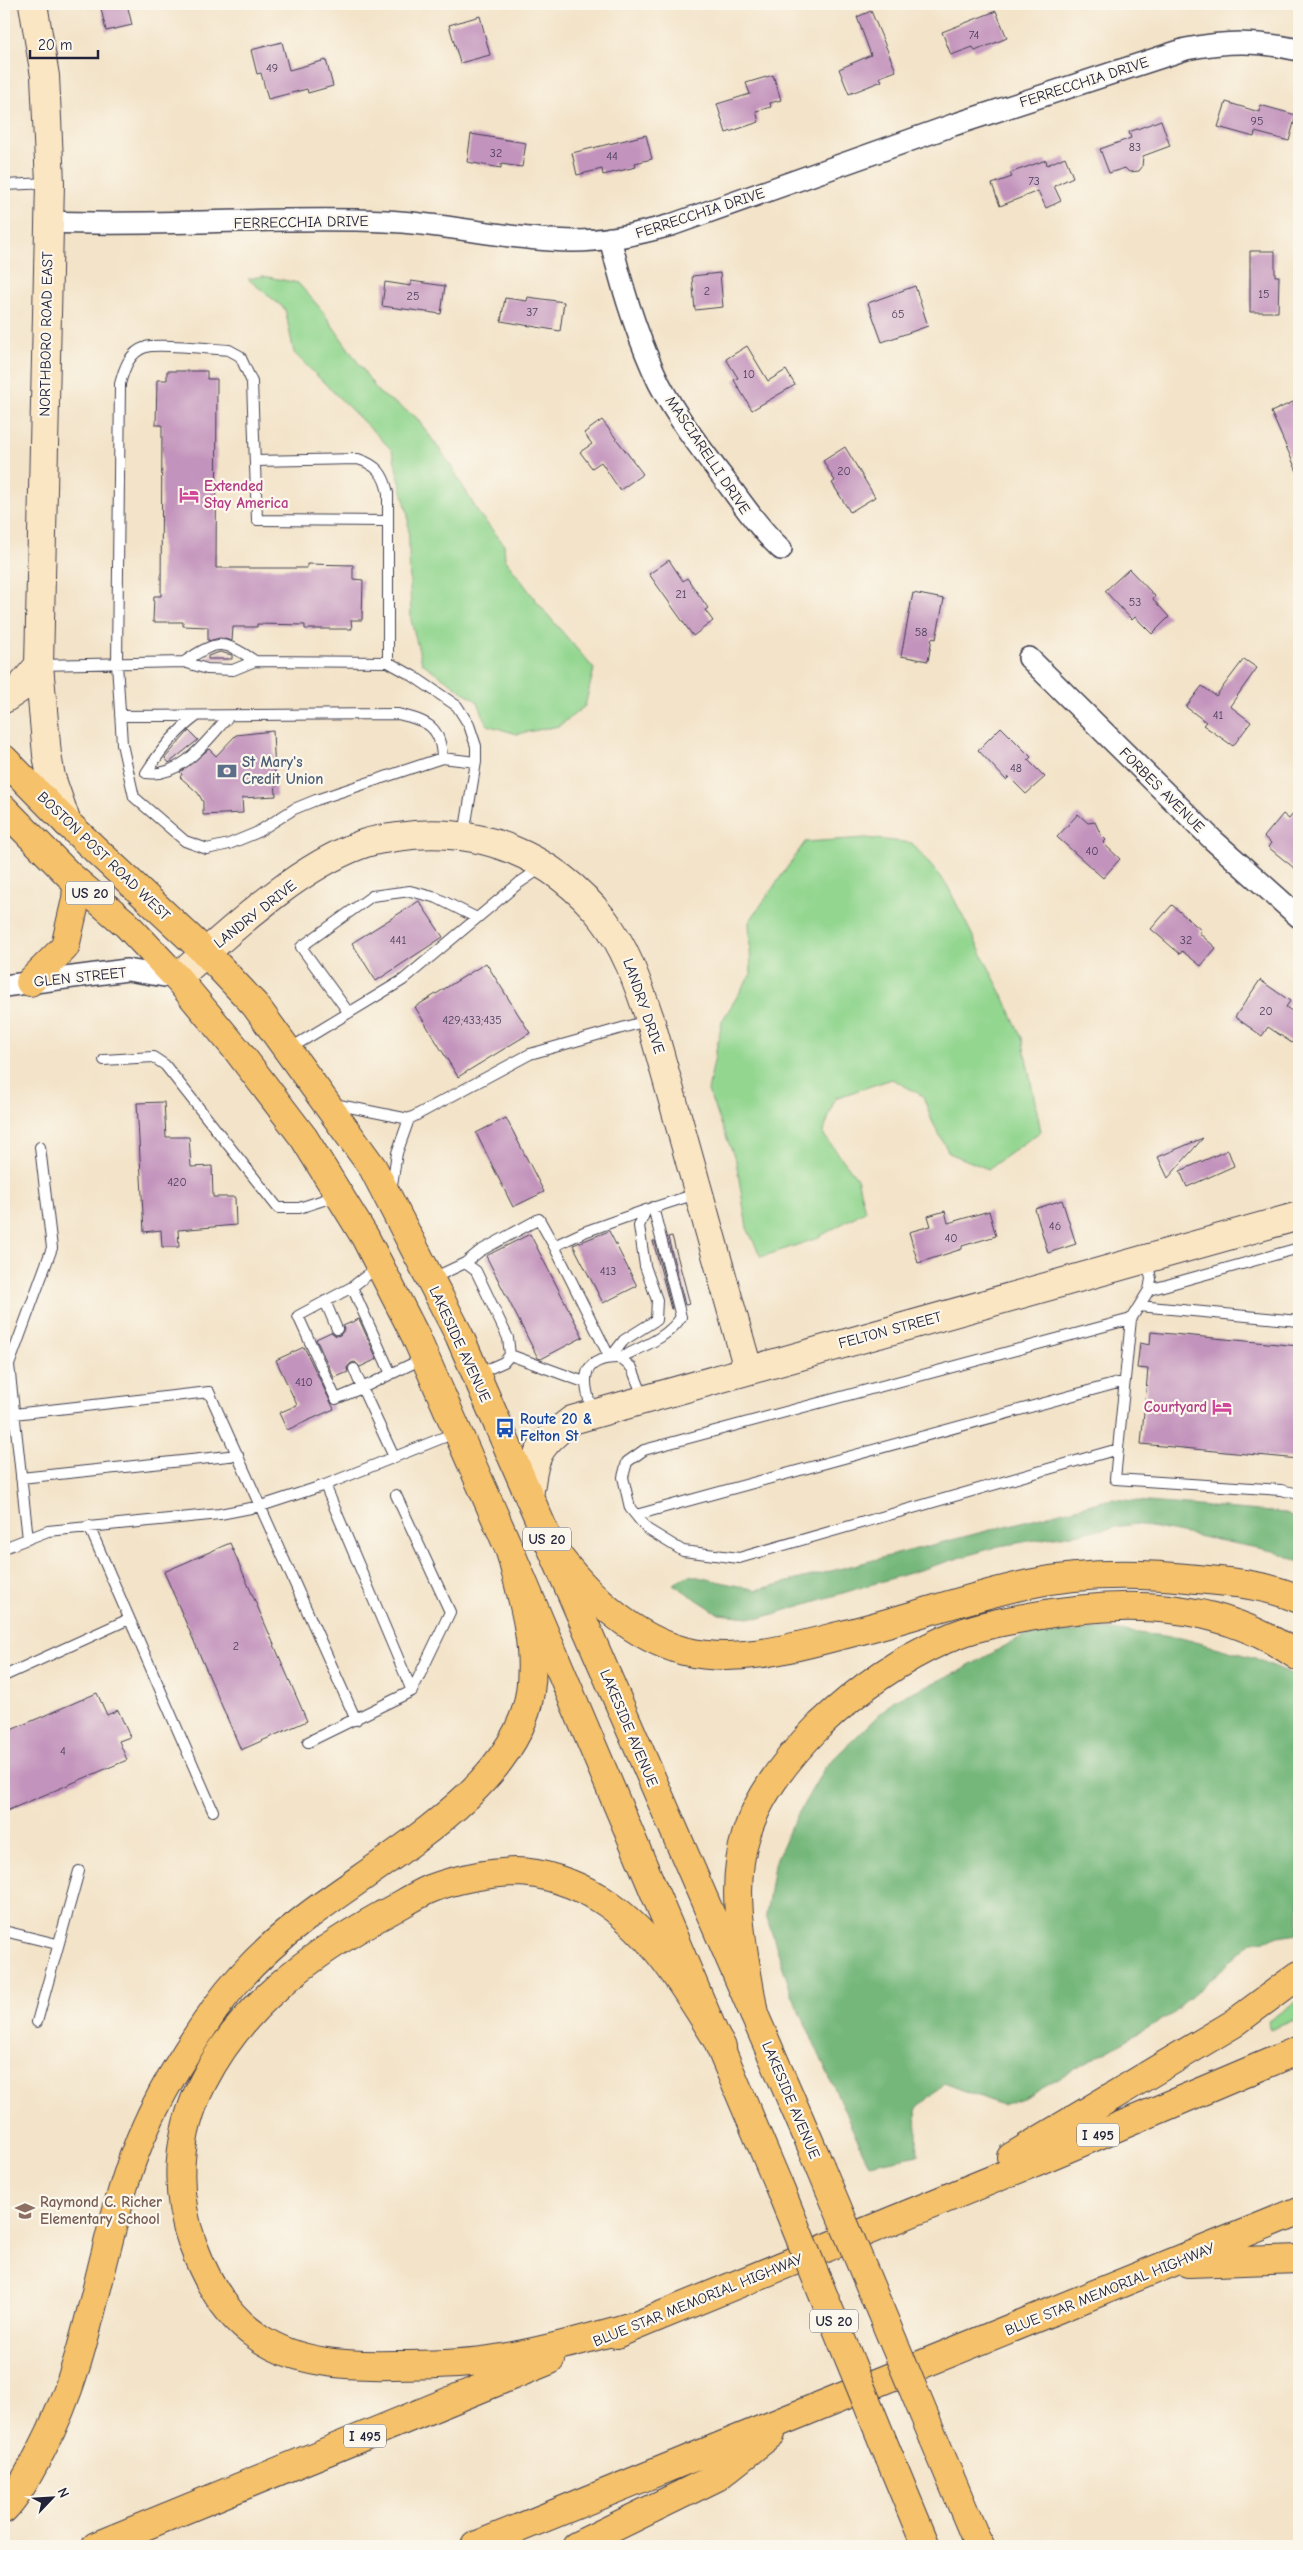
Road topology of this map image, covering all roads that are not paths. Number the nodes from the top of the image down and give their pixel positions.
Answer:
1 (33, 4) edge
2 (1299, 50) edge
3 (50, 183) junction
4 (4, 185) edge
5 (48, 222) junction
6 (610, 238) junction
7 (255, 461) junction
8 (388, 521) junction
9 (780, 549) dead end
10 (1029, 658) dead end
11 (256, 661) junction
12 (184, 662) junction
13 (388, 662) junction
14 (117, 663) junction
15 (39, 665) junction
16 (4, 699) edge
17 (120, 716) junction
18 (197, 716) junction
19 (229, 716) junction
20 (442, 758) junction
21 (4, 759) edge
22 (476, 762) junction
23 (4, 809) edge
24 (67, 823) junction
25 (464, 835) junction
26 (544, 865) junction
27 (70, 876) junction
28 (1299, 916) edge
29 (477, 918) junction
30 (206, 953) junction
31 (177, 978) junction
32 (17, 984) edge
33 (349, 1013) junction
34 (650, 1019) junction
35 (289, 1049) junction
36 (104, 1060) dead end
37 (327, 1103) junction
38 (409, 1119) junction
39 (40, 1147) dead end
40 (700, 1193) junction
41 (340, 1194) junction
42 (390, 1199) junction
43 (650, 1208) junction
44 (1299, 1216) edge
45 (554, 1246) junction
46 (1299, 1248) edge
47 (1147, 1260) junction
48 (465, 1264) junction
49 (380, 1265) junction
50 (430, 1279) junction
51 (352, 1287) junction
52 (1148, 1290) junction
53 (325, 1301) junction
54 (1139, 1306) junction
55 (1131, 1319) junction
56 (1299, 1321) edge
57 (337, 1329) dead end
58 (510, 1355) junction
59 (425, 1358) junction
60 (615, 1358) junction
61 (354, 1369) dead end
62 (748, 1369) junction
63 (391, 1374) junction
64 (475, 1375) junction
65 (1125, 1381) junction
66 (584, 1382) junction
67 (362, 1388) junction
68 (644, 1400) junction
69 (14, 1414) junction
70 (593, 1415) junction
71 (458, 1432) junction
72 (1118, 1449) junction
73 (238, 1455) junction
74 (394, 1457) junction
75 (21, 1478) junction
76 (325, 1485) junction
77 (1299, 1494) edge
78 (396, 1495) dead end
79 (529, 1497) junction
80 (261, 1506) junction
81 (636, 1515) junction
82 (89, 1526) junction
83 (28, 1539) junction
84 (550, 1546) junction
85 (4, 1548) edge
86 (510, 1550) junction
87 (1299, 1599) edge
88 (129, 1619) junction
89 (1299, 1657) edge
90 (4, 1676) edge
91 (412, 1691) junction
92 (356, 1720) junction
93 (308, 1742) dead end
94 (213, 1811) dead end
95 (80, 1870) dead end
96 (4, 1931) edge
97 (58, 1944) junction
98 (1299, 1975) edge
99 (754, 2014) junction
100 (37, 2022) dead end
101 (722, 2047) junction
102 (1299, 2050) edge
103 (1299, 2211) edge
104 (896, 2219) junction
105 (1299, 2259) edge
106 (1173, 2263) junction
107 (633, 2326) junction
108 (796, 2415) junction
109 (4, 2509) edge
110 (978, 2543) edge
111 (96, 2546) edge
112 (475, 2546) edge
113 (576, 2546) edge
114 (926, 2546) edge

1 - 3 street, NORTHBORO ROAD EAST
2 - 6 street, FERRECCHIA DRIVE
3 - 4 lane
3 - 5 street, NORTHBORO ROAD EAST
5 - 6 street, FERRECCHIA DRIVE
5 - 15 street, NORTHBORO ROAD EAST
6 - 9 street, MASCIARELLI DRIVE
7 - 8 lane
7 - 8 lane
7 - 14 lane
8 - 13 lane
10 - 28 street, FORBES AVENUE
11 - 12 lane
11 - 12 lane
11 - 13 lane
12 - 14 lane
13 - 22 lane
14 - 15 lane
14 - 17 lane
15 - 16 street
15 - 24 street, NORTHBORO ROAD EAST
17 - 18 lane
17 - 20 lane
18 - 19 lane
18 - 19 lane
19 - 20 lane
20 - 22 lane
21 - 24 main road, BOSTON POST ROAD WEST / US 20
22 - 25 lane
23 - 27 main road, US 20
24 - 30 main road, BOSTON POST ROAD WEST / US 20
25 - 26 street, LANDRY DRIVE
25 - 30 street, LANDRY DRIVE
26 - 29 lane
26 - 34 street, LANDRY DRIVE
27 - 31 main road, US 20
27 - 32 main road
29 - 33 lane
29 - 33 lane
30 - 31 street
30 - 35 main road, LAKESIDE AVENUE / US 20
31 - 32 street, GLEN STREET
31 - 41 main road, US 20
33 - 35 lane
34 - 38 lane
34 - 40 street, LANDRY DRIVE
35 - 37 main road, LAKESIDE AVENUE / US 20
36 - 41 lane
37 - 38 lane
37 - 42 main road, LAKESIDE AVENUE / US 20
38 - 42 lane
39 - 69 lane
40 - 43 lane
40 - 62 street, LANDRY DRIVE
41 - 49 main road, US 20
42 - 50 main road, LAKESIDE AVENUE / US 20
43 - 45 lane
43 - 60 lane
43 - 60 lane
44 - 47 street, FELTON STREET
45 - 48 lane
45 - 60 lane
46 - 52 lane
47 - 52 lane
47 - 62 street, FELTON STREET
48 - 50 lane
48 - 58 lane
49 - 51 lane
49 - 59 main road, US 20
50 - 64 main road, LAKESIDE AVENUE / US 20
51 - 53 lane
51 - 63 lane
52 - 54 lane
53 - 57 lane
53 - 67 lane
54 - 55 lane
54 - 56 lane
55 - 65 lane
55 - 81 lane
58 - 64 lane
58 - 66 lane
59 - 63 lane
59 - 71 main road, US 20
60 - 66 lane
60 - 68 lane
61 - 67 lane
62 - 68 street, FELTON STREET
63 - 67 lane
64 - 79 main road, LAKESIDE AVENUE / US 20
65 - 72 lane
65 - 81 lane
66 - 70 lane
67 - 74 lane
68 - 70 street, FELTON STREET
69 - 73 lane
69 - 75 lane
70 - 79 street, FELTON STREET
71 - 74 lane
71 - 86 main road, US 20
72 - 77 lane
72 - 81 lane
73 - 75 lane
73 - 80 lane
74 - 76 lane
75 - 83 lane
76 - 80 lane
76 - 91 lane
78 - 91 lane
79 - 84 main road, LAKESIDE AVENUE / US 20
80 - 82 lane
80 - 92 lane
82 - 83 lane
82 - 88 lane
83 - 85 lane
84 - 87 main road
84 - 99 main road, LAKESIDE AVENUE / US 20
86 - 101 main road, US 20
86 - 109 main road
88 - 90 lane
88 - 94 lane
89 - 99 main road
91 - 92 lane
92 - 93 lane
95 - 97 lane
96 - 97 lane
97 - 100 lane
98 - 104 main road
99 - 110 main road, LAKESIDE AVENUE / US 20, bridge
101 - 107 main road
101 - 114 main road, US 20, bridge
102 - 104 main road, BLUE STAR MEMORIAL HIGHWAY / I 495
103 - 106 main road, BLUE STAR MEMORIAL HIGHWAY
104 - 107 main road, BLUE STAR MEMORIAL HIGHWAY / I 495
105 - 106 main road
106 - 108 main road, BLUE STAR MEMORIAL HIGHWAY
107 - 111 main road, BLUE STAR MEMORIAL HIGHWAY / I 495
108 - 112 main road, BLUE STAR MEMORIAL HIGHWAY
108 - 113 main road

